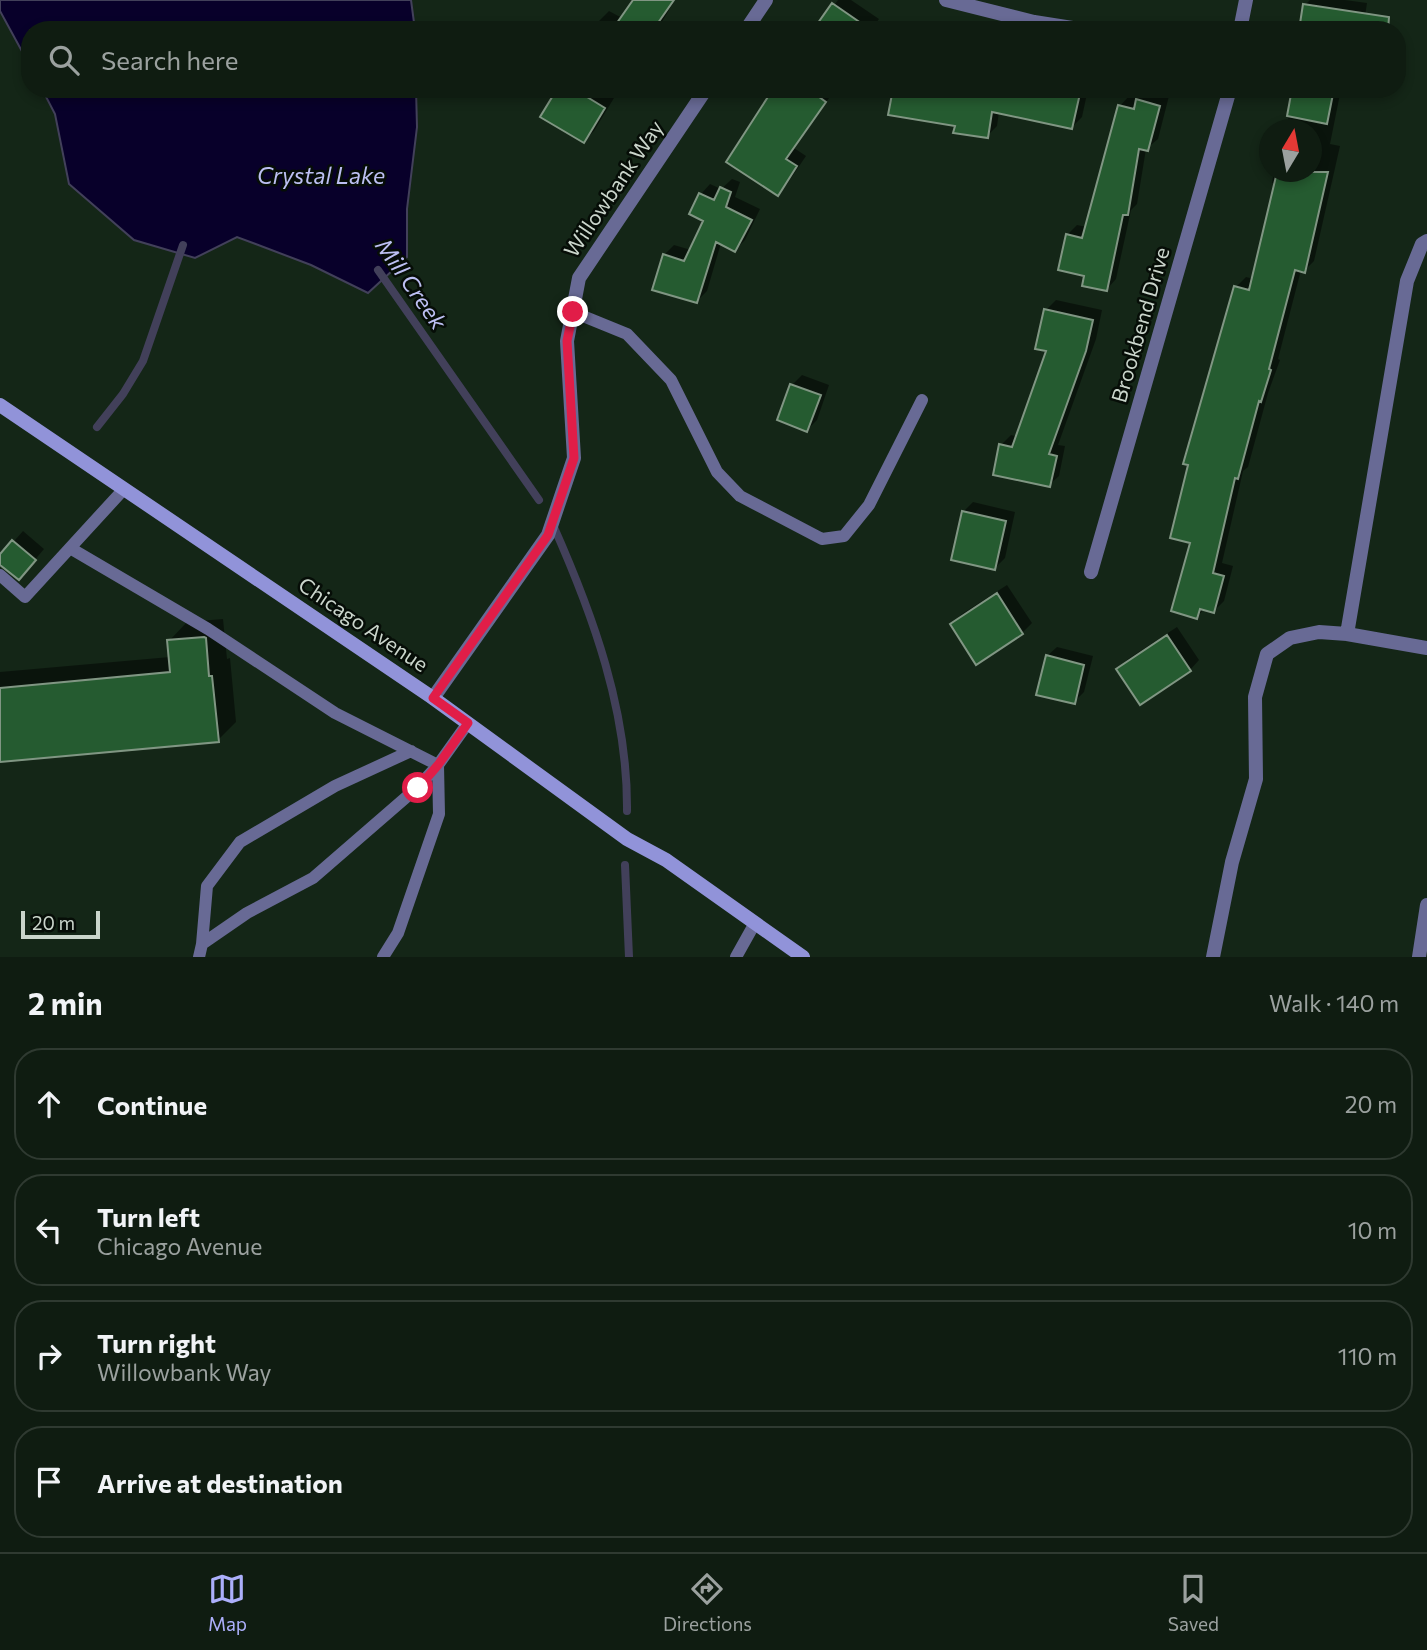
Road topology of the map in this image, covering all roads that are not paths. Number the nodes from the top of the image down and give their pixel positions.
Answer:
1 (766, 0) edge
2 (946, 0) edge
3 (1245, 0) edge
4 (752, 21) edge
5 (1030, 21) edge
6 (1242, 21) edge
7 (700, 98) edge
8 (1227, 98) edge
9 (1427, 241) edge
10 (573, 312) junction
11 (922, 400) dead end
12 (0, 405) edge
13 (124, 489) junction
14 (70, 548) junction
15 (1091, 572) dead end
16 (0, 575) edge
17 (1347, 634) junction
18 (1427, 648) edge
19 (433, 698) junction
20 (468, 723) junction
21 (411, 751) junction
22 (438, 765) junction
23 (1427, 905) edge
24 (755, 923) junction
25 (202, 944) junction
26 (200, 957) edge
27 (383, 957) edge
28 (736, 957) edge
29 (803, 957) edge
30 (1213, 957) edge
31 (1419, 957) edge

1 - 4 street
2 - 5 street
3 - 6 street
7 - 10 street, Willowbank Way
8 - 15 street, Brookbend Drive
9 - 17 street
10 - 11 lane
10 - 19 street, Willowbank Way
12 - 13 street, Chicago Avenue
13 - 14 lane
13 - 19 street, Chicago Avenue
14 - 16 lane
14 - 21 lane
17 - 18 street
17 - 30 street
19 - 20 street, Chicago Avenue
20 - 22 lane
20 - 24 street, Chicago Avenue
21 - 22 lane
21 - 25 lane
22 - 25 lane
22 - 27 lane
23 - 31 street
24 - 28 lane
24 - 29 street, Chicago Avenue
25 - 26 lane

